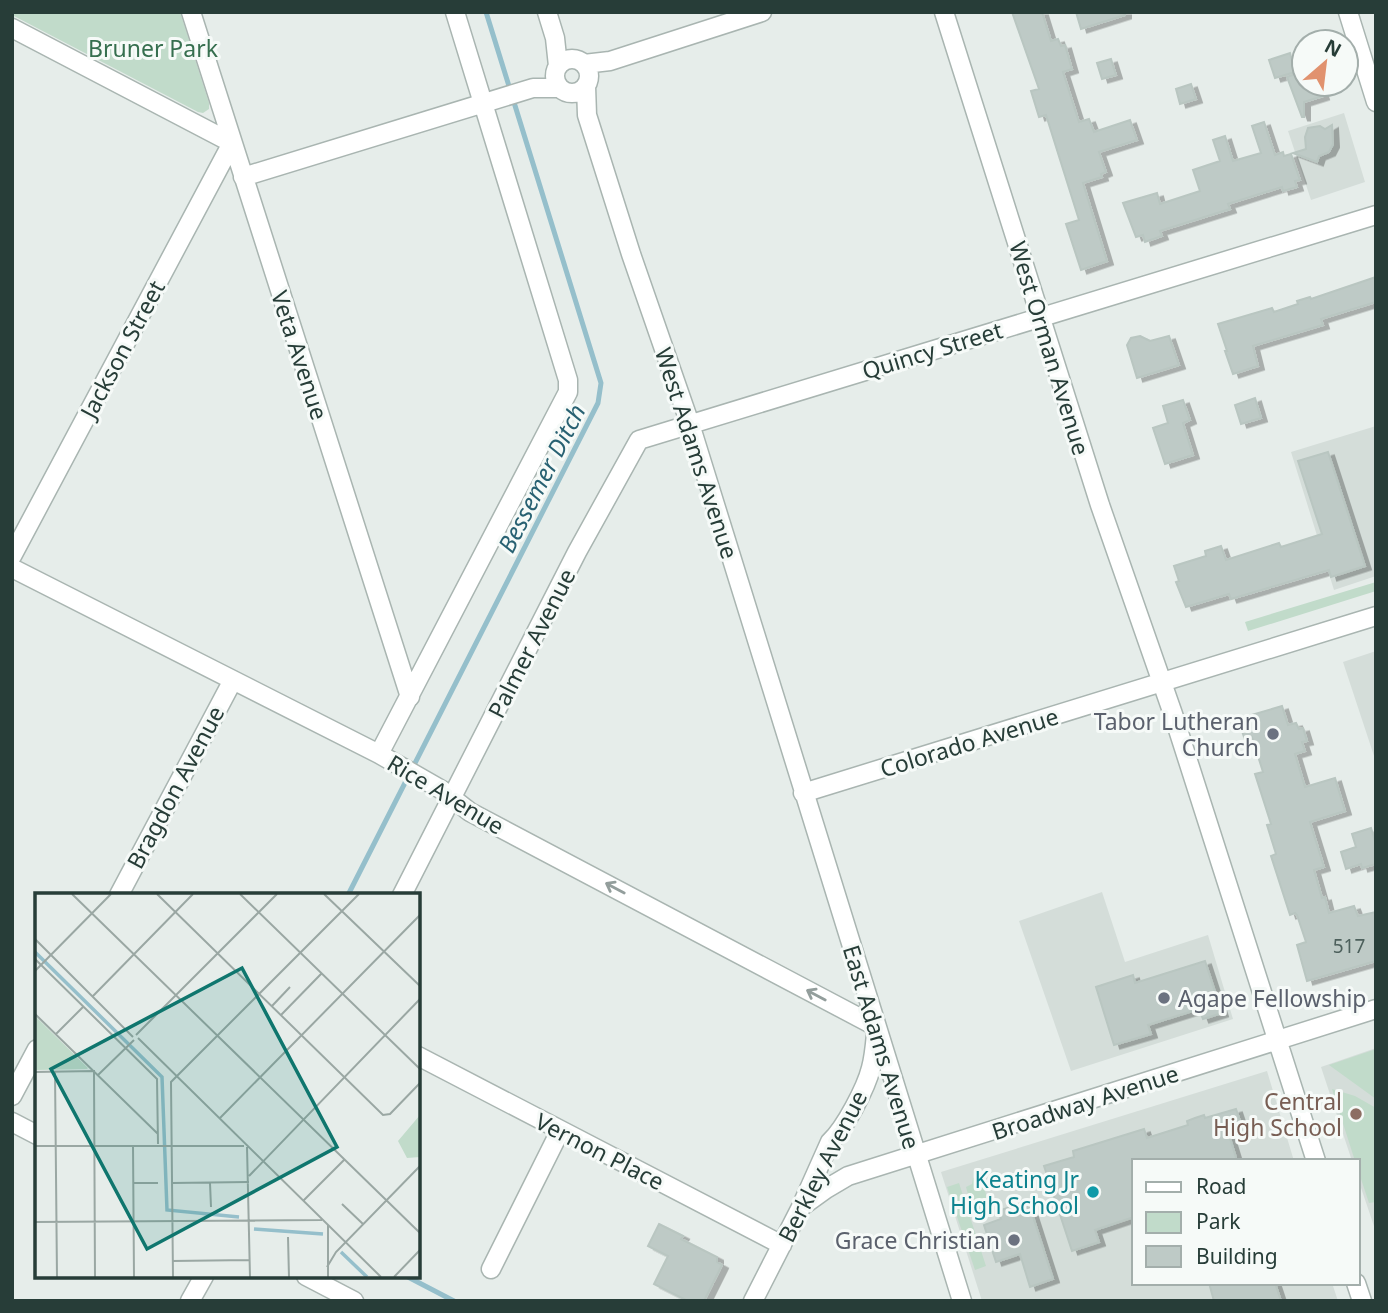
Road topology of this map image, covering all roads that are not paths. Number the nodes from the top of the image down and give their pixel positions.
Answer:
1 (191, 12) edge
2 (455, 12) edge
3 (547, 12) edge
4 (762, 12) edge
5 (944, 12) edge
6 (1348, 12) edge
7 (12, 28) edge
8 (572, 76) junction
9 (493, 102) junction
10 (1376, 102) edge
11 (232, 143) junction
12 (243, 177) junction
13 (1376, 215) edge
14 (1041, 317) junction
15 (690, 424) junction
16 (12, 556) edge
17 (12, 568) edge
18 (1376, 616) edge
19 (233, 680) junction
20 (1163, 683) junction
21 (410, 697) junction
22 (379, 754) junction
23 (803, 793) junction
24 (452, 800) junction
25 (120, 893) edge
26 (403, 893) edge
27 (1376, 1009) edge
28 (877, 1027) junction
29 (1276, 1040) junction
30 (35, 1053) edge
31 (420, 1057) edge
32 (12, 1096) edge
33 (12, 1122) edge
34 (559, 1131) junction
35 (35, 1134) edge
36 (916, 1156) junction
37 (1315, 1159) edge
38 (802, 1207) junction
39 (782, 1245) junction
40 (491, 1269) dead end
41 (203, 1278) edge
42 (310, 1278) edge
43 (190, 1301) edge
44 (354, 1301) edge
45 (753, 1301) edge
46 (962, 1301) edge

1 - 11 street, Veta Avenue
2 - 9 street
3 - 8 street, West Adams Avenue
4 - 8 street
5 - 14 street, West Orman Avenue
6 - 10 street
7 - 11 street
8 - 9 street
8 - 15 street, West Adams Avenue
9 - 12 street
9 - 21 street
11 - 12 street, Veta Avenue
11 - 16 street, Jackson Street
12 - 21 street, Veta Avenue
13 - 14 street, Quincy Street
14 - 15 street, Quincy Street
14 - 20 street, West Orman Avenue
15 - 23 street, West Adams Avenue
15 - 24 street, Palmer Avenue
17 - 19 street, Rice Avenue
18 - 20 street, Colorado Avenue
19 - 22 street, Rice Avenue
19 - 25 street, Bragdon Avenue
20 - 23 street, Colorado Avenue
20 - 29 street, West Orman Avenue
21 - 22 street
22 - 24 street, Rice Avenue
23 - 28 street, East Adams Avenue
24 - 26 street, Palmer Avenue
28 -> 24 street, Rice Avenue
27 - 29 street, Broadway Avenue
28 - 36 street, East Adams Avenue
28 - 38 street, Berkley Avenue
29 - 36 street, Broadway Avenue
29 - 37 street, West Orman Avenue
30 - 32 street
31 - 34 street, Vernon Place
33 - 35 street
34 - 39 street, Vernon Place
34 - 40 street
36 - 38 street, Broadway Avenue
36 - 46 street, East Adams Avenue
38 - 39 street, Berkley Avenue
39 - 45 street, Berkley Avenue
41 - 43 street
42 - 44 street

